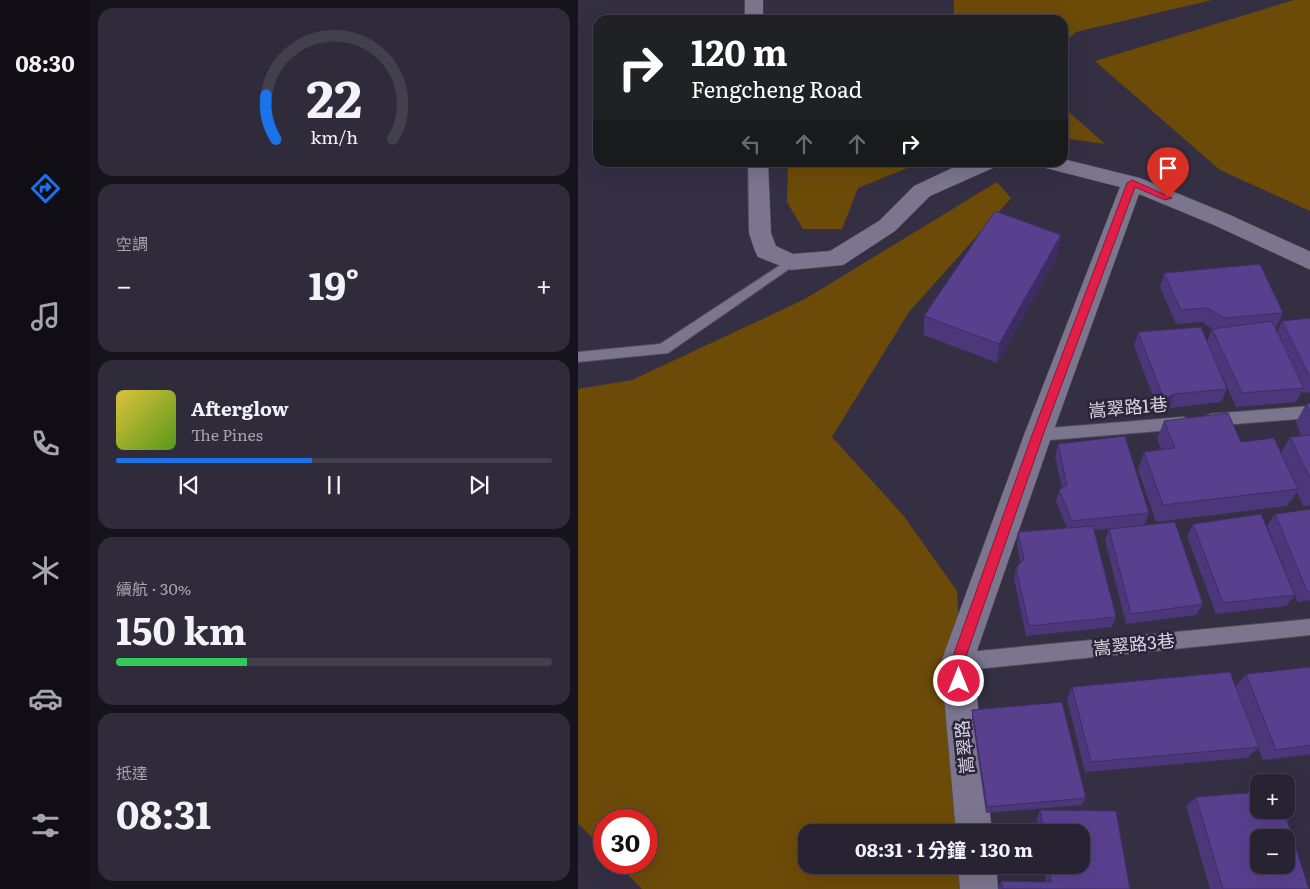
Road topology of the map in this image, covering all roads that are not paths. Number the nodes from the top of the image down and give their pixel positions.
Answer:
1 (754, 0) edge
2 (754, 15) edge
3 (758, 167) edge
4 (973, 167) edge
5 (1068, 167) edge
6 (1132, 183) junction
7 (791, 262) junction
8 (1310, 262) edge
9 (578, 356) edge
10 (1310, 412) edge
11 (1038, 435) junction
12 (1310, 627) edge
13 (957, 662) junction
14 (973, 824) edge
15 (978, 874) edge
16 (979, 889) edge

1 - 2 street
3 - 7 street
4 - 7 street
5 - 6 street
6 - 8 street
6 - 11 street, 嵩翠路
7 - 9 lane
10 - 11 lane, 嵩翠路1巷
11 - 13 street, 嵩翠路
12 - 13 lane, 嵩翠路3巷
13 - 14 street, 嵩翠路
15 - 16 street

